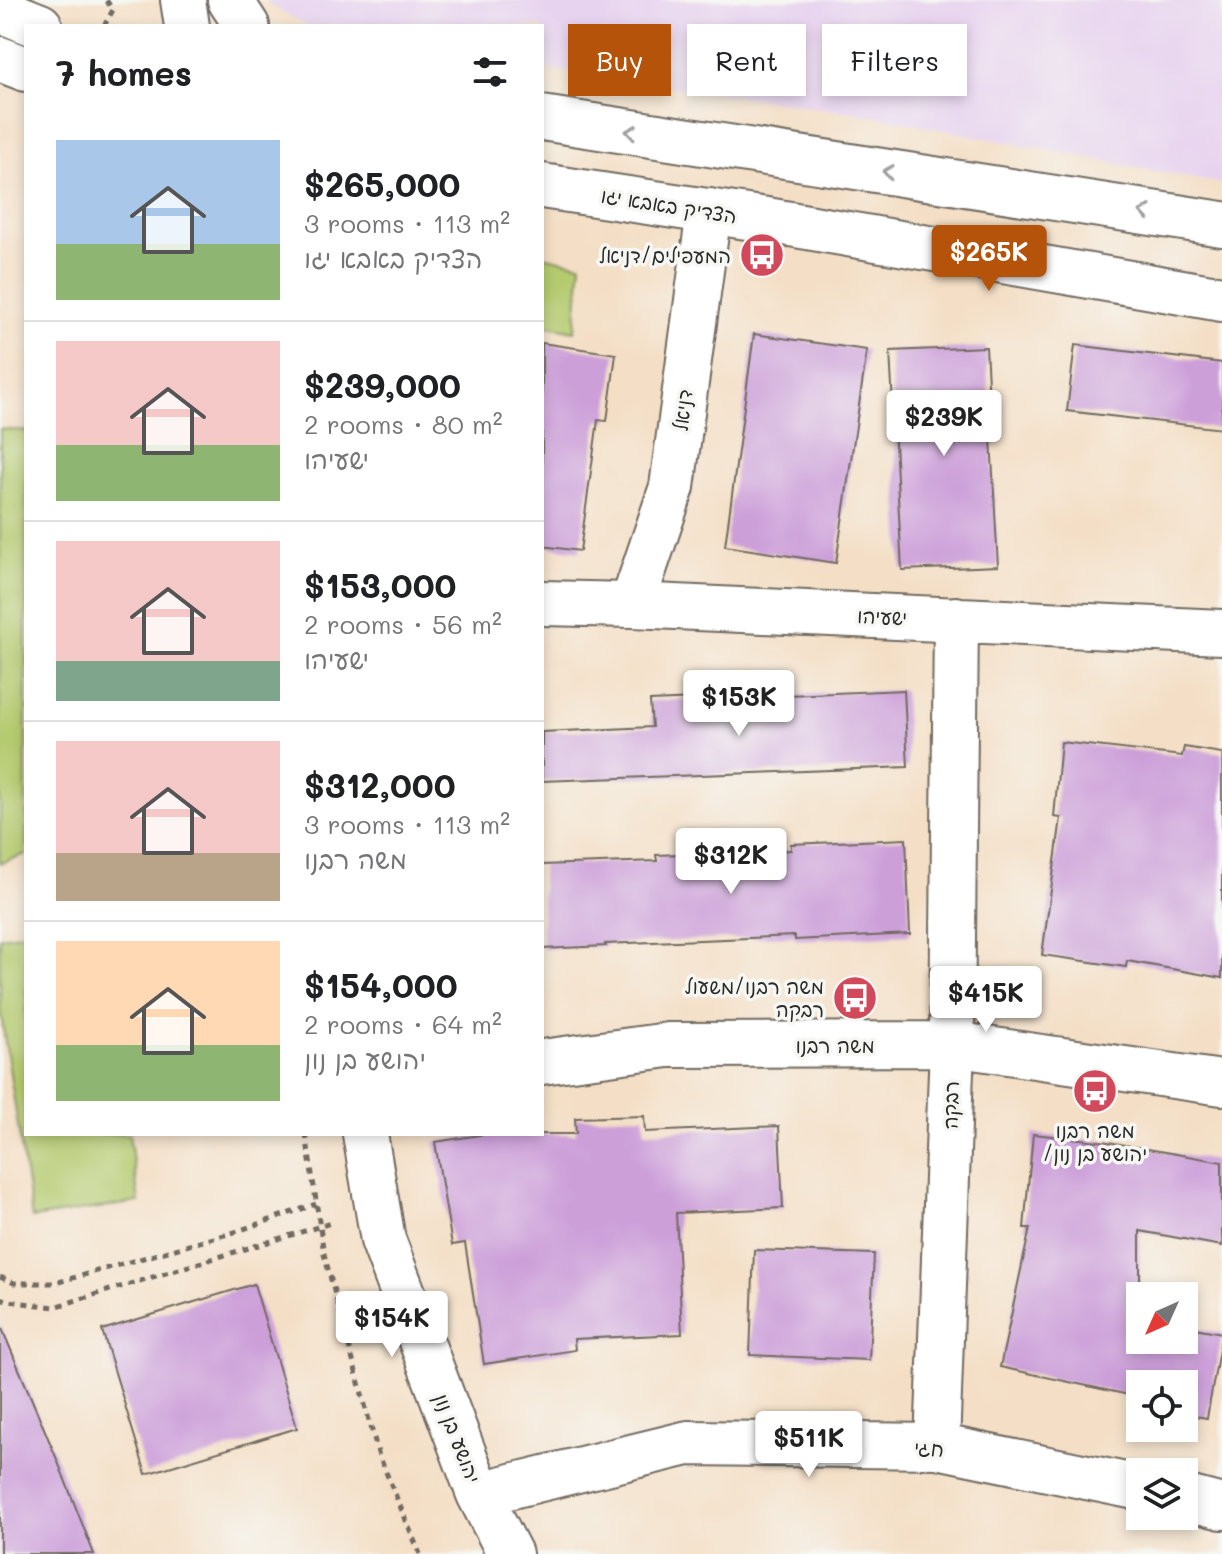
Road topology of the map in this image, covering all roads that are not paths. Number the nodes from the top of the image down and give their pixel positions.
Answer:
1 (183, 0) edge
2 (230, 0) edge
3 (0, 10) edge
4 (35, 24) edge
5 (187, 24) edge
6 (246, 24) edge
7 (0, 59) edge
8 (24, 68) edge
9 (544, 118) edge
10 (544, 186) edge
11 (709, 211) junction
12 (1222, 224) edge
13 (1222, 299) edge
14 (544, 603) edge
15 (632, 605) junction
16 (956, 619) junction
17 (1222, 632) edge
18 (952, 1044) junction
19 (544, 1062) edge
20 (1222, 1083) edge
21 (365, 1136) edge
22 (937, 1446) junction
23 (1126, 1485) edge
24 (479, 1494) junction
25 (1198, 1501) edge
26 (1222, 1507) edge
27 (510, 1554) edge

1 - 5 street
2 - 6 street
3 - 4 street
7 - 8 street
12 -> 9 street
10 - 11 street, הצדיק באבא יגו
11 - 13 street, הצדיק באבא יגו
11 - 15 street, דניאל
14 - 15 street, ישעיהו
15 - 16 street, ישעיהו
16 - 17 street, ישעיהו
16 - 18 street, רבקה
18 - 19 street, משה רבנו
18 - 20 street, משה רבנו
18 - 22 street, רבקה
21 - 24 street, יהושע בן נון
22 - 23 street, חגי
22 - 24 street, חגי
24 - 27 street, יהושע בן נון
25 - 26 street

